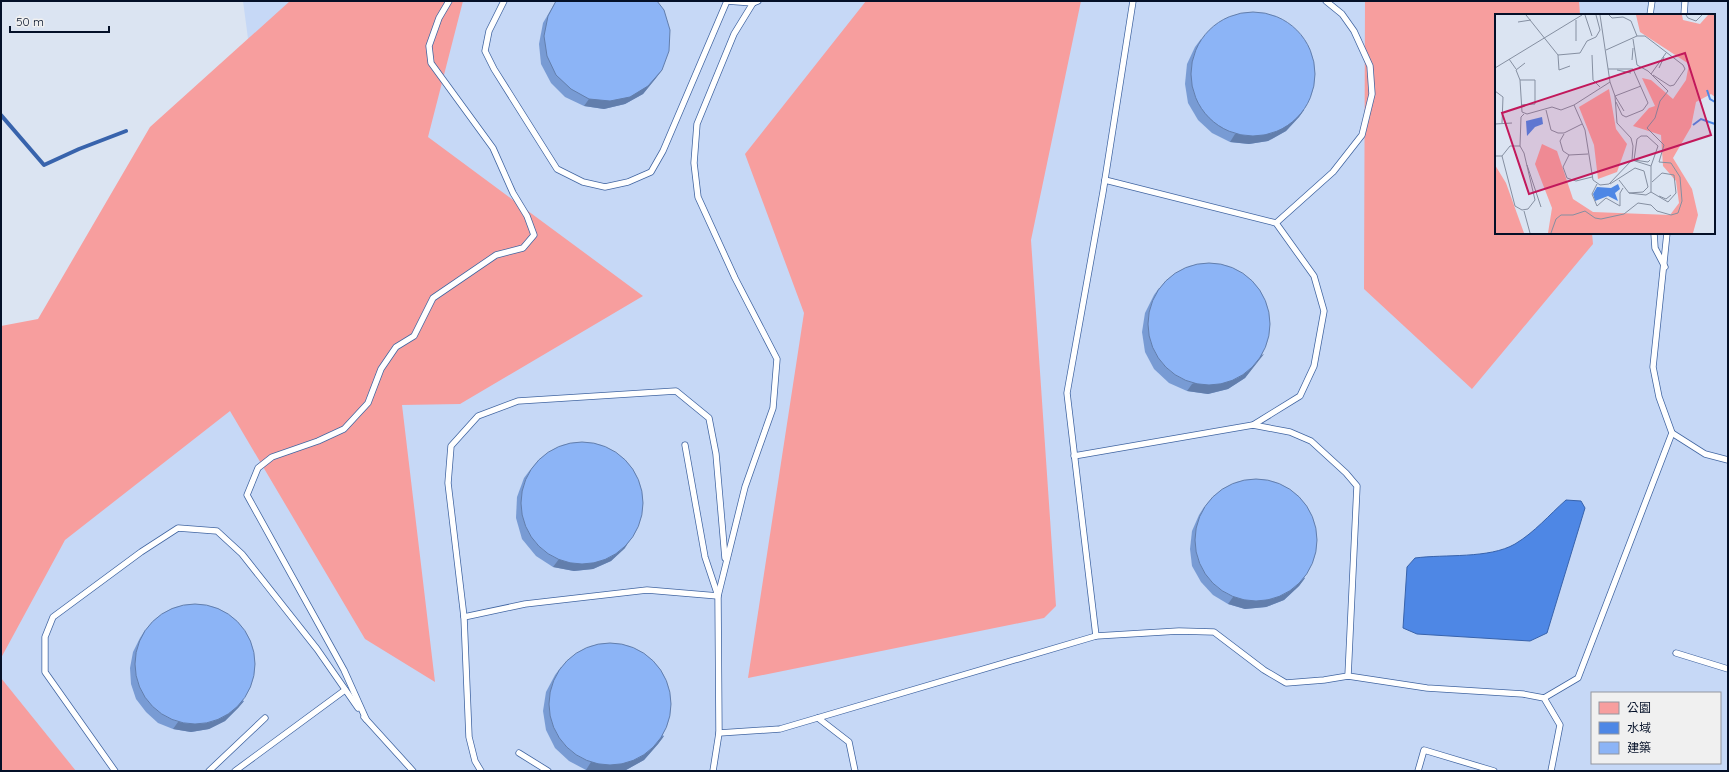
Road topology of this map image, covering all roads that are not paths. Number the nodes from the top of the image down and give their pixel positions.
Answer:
1 (449, 1) edge
2 (504, 1) edge
3 (1133, 1) edge
4 (1326, 1) edge
5 (1652, 1) edge
6 (1685, 1) edge
7 (754, 2) edge
8 (1650, 14) edge
9 (1684, 14) edge
10 (1105, 180) junction
11 (1276, 223) junction
12 (1654, 234) edge
13 (1667, 234) edge
14 (1665, 267) junction
15 (1253, 425) junction
16 (1672, 433) junction
17 (685, 445) dead end
18 (1074, 456) junction
19 (1728, 460) edge
20 (726, 564) junction
21 (718, 596) junction
22 (464, 617) junction
23 (1096, 636) junction
24 (1676, 653) dead end
25 (1728, 669) edge
26 (1348, 676) junction
27 (345, 690) junction
28 (1544, 698) junction
29 (266, 718) dead end
30 (818, 718) junction
31 (366, 719) junction
32 (718, 733) junction
33 (519, 753) dead end
34 (115, 771) edge
35 (209, 771) edge
36 (235, 771) edge
37 (413, 771) edge
38 (480, 771) edge
39 (548, 771) edge
40 (713, 771) edge
41 (855, 771) edge
42 (1418, 771) edge
43 (1494, 771) edge
44 (1551, 771) edge

1 - 31 lane
2 - 7 lane
3 - 10 lane
4 - 11 lane
5 - 8 lane
6 - 9 lane
7 - 20 lane
10 - 11 lane
10 - 18 lane
11 - 15 lane
12 - 14 lane
13 - 14 lane
14 - 16 lane
15 - 18 lane
15 - 26 lane
16 - 19 lane
16 - 28 lane
17 - 21 lane
18 - 23 lane
20 - 21 lane
20 - 22 lane
21 - 22 lane
21 - 32 lane
22 - 38 lane
23 - 26 lane
23 - 30 lane
24 - 25 lane
26 - 28 lane
27 - 31 lane
27 - 34 lane
27 - 36 lane
28 - 44 lane
29 - 35 lane
30 - 32 lane
30 - 41 lane
31 - 37 lane
32 - 40 lane
33 - 39 lane
42 - 43 lane

